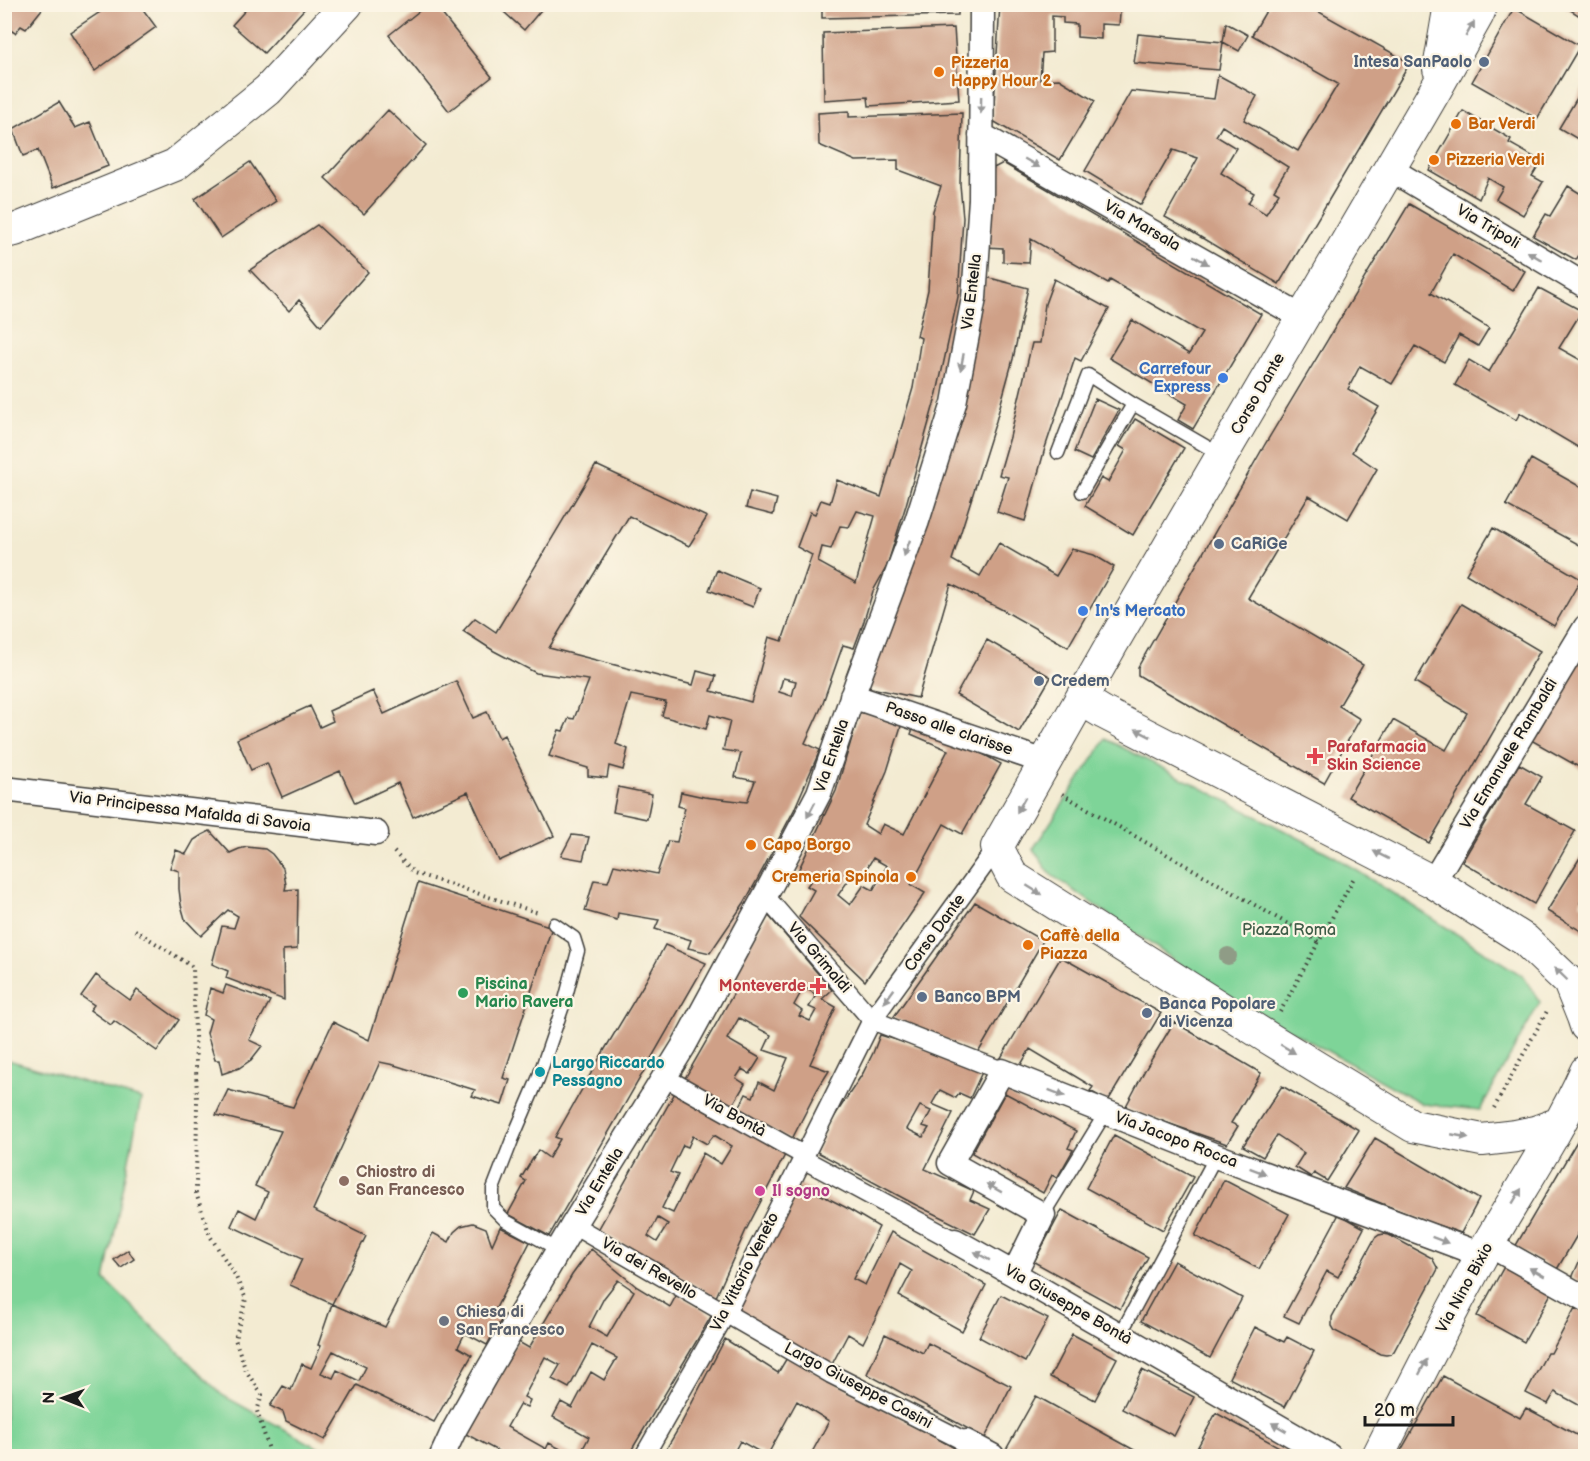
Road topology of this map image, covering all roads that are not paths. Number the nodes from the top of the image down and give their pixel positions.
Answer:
1 (347, 4) edge
2 (982, 4) edge
3 (1450, 4) edge
4 (1482, 4) edge
5 (1436, 89) junction
6 (981, 135) junction
7 (1390, 169) junction
8 (4, 232) edge
9 (1586, 286) edge
10 (1303, 318) junction
11 (1133, 404) junction
12 (1058, 453) dead end
13 (1222, 456) junction
14 (1082, 492) dead end
15 (1586, 627) edge
16 (852, 696) junction
17 (1081, 699) junction
18 (1045, 762) junction
19 (4, 789) edge
20 (376, 833) road end
21 (997, 847) junction
22 (1433, 882) junction
23 (765, 896) junction
24 (554, 924) road end
25 (872, 1020) junction
26 (1586, 1026) edge
27 (1002, 1071) junction
28 (664, 1077) junction
29 (1576, 1098) edge
30 (1106, 1112) junction
31 (1216, 1156) junction
32 (804, 1157) junction
33 (1043, 1215) junction
34 (573, 1225) junction
35 (955, 1241) joint
36 (559, 1250) junction
37 (1485, 1250) junction
38 (1014, 1274) junction
39 (1586, 1299) edge
40 (726, 1313) junction
41 (1120, 1335) junction
42 (966, 1442) joint
43 (442, 1456) edge
44 (644, 1456) edge
45 (992, 1456) edge
46 (1329, 1456) edge
47 (1378, 1456) edge

1 - 8 street
2 -> 6 street, Via Entella
3 - 5 street, Corso Dante
5 -> 4 street, Corso Dante
5 - 7 street, Corso Dante
6 -> 10 street, Via Marsala
6 -> 16 street, Via Entella
9 -> 7 street, Via Tripoli
7 - 10 street, Corso Dante
10 - 13 street, Corso Dante
11 - 12 lane
11 - 13 lane
11 - 14 lane
13 - 17 street, Corso Dante
15 - 22 street, Via Emanuele Rambaldi
16 - 18 street, Passo alle clarisse
16 -> 23 street, Via Entella
17 - 18 street
22 -> 17 street
18 -> 21 street
19 - 20 street, Via Principessa Mafalda di Savoia
21 -> 25 street, Corso Dante
21 -> 29 street
26 -> 22 street
23 - 25 street, Via Grimaldi
23 - 28 street, Via Entella
24 - 36 lane
25 - 27 street, Via Jacopo Rocca
25 - 32 street, Via Vittorio Veneto
27 -> 30 street, Via Jacopo Rocca
33 -> 27 street
28 - 32 street, Via Bontà
28 - 34 street, Via Entella
37 -> 29 street, Via Nino Bixio
30 - 31 street, Via Jacopo Rocca
30 - 33 lane
31 -> 37 street, Via Jacopo Rocca
31 - 41 lane
32 - 35 street, Via Giuseppe Bontà
32 - 40 street, Via Vittorio Veneto
33 - 38 street
34 - 36 street, Via Entella
34 - 40 street, Via dei Revello
38 -> 35 street, Via Giuseppe Bontà
36 - 43 street, Via Entella
39 -> 37 street, Via Jacopo Rocca
47 -> 37 street, Via Nino Bixio
38 - 41 street, Via Giuseppe Bontà
40 - 42 street, Largo Giuseppe Casini
40 - 44 street, Via Vittorio Veneto
46 -> 41 street, Via Giuseppe Bontà
42 - 45 street, Largo Giuseppe Casini

